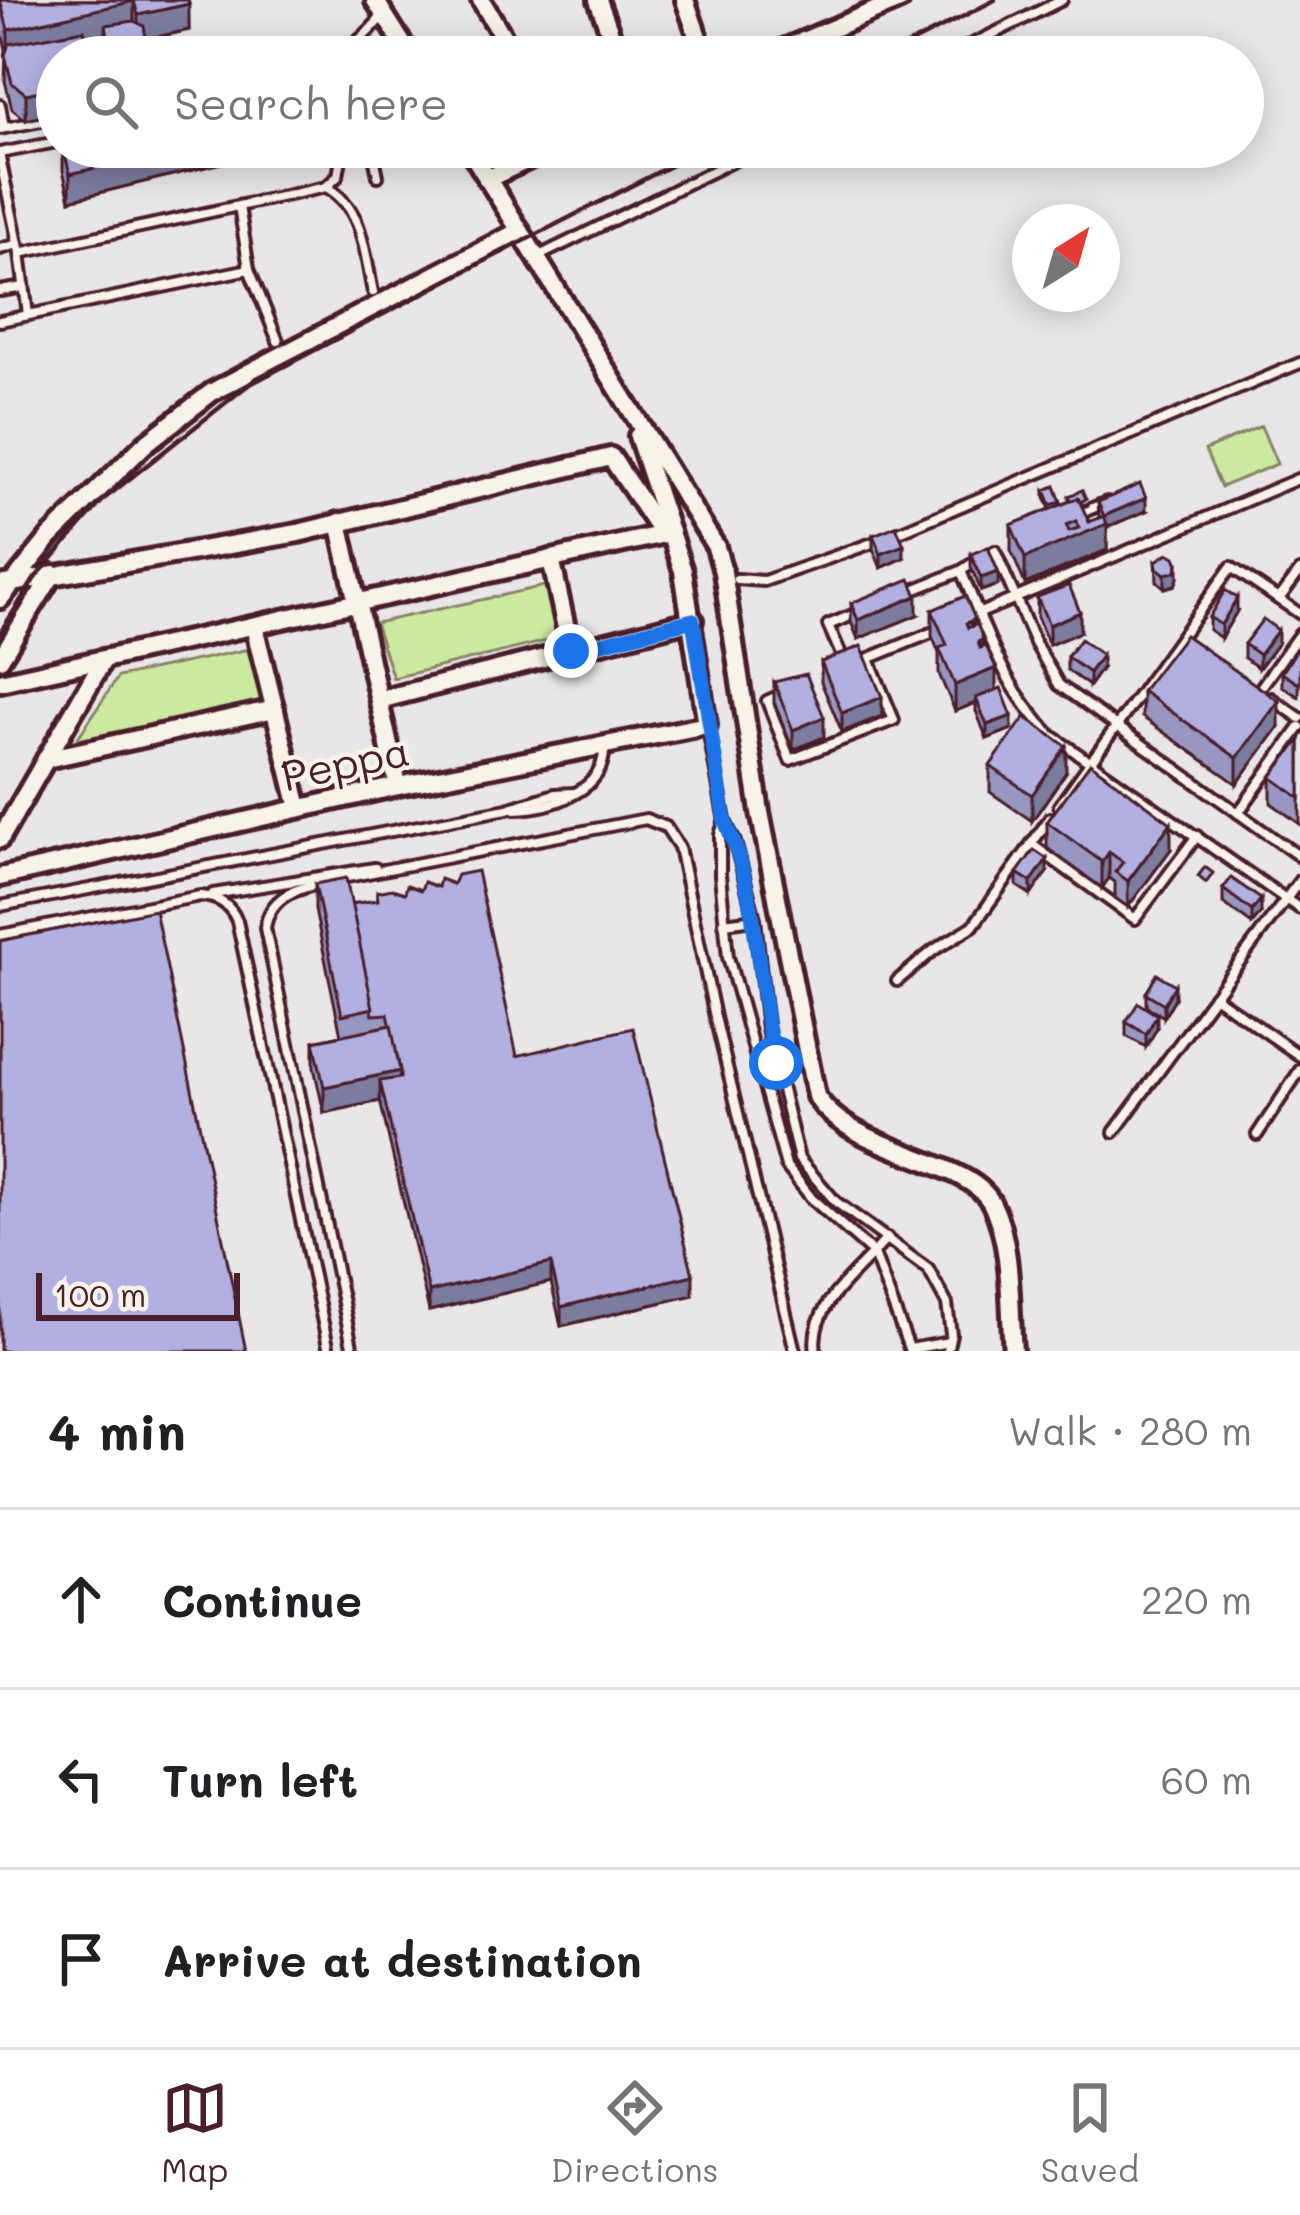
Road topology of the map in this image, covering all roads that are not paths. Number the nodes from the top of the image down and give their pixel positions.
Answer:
1 (481, 0) edge
2 (598, 0) edge
3 (686, 0) edge
4 (900, 0) edge
5 (1062, 0) edge
6 (380, 7) edge
7 (363, 36) edge
8 (397, 36) edge
9 (502, 36) edge
10 (611, 36) edge
11 (698, 36) edge
12 (815, 36) edge
13 (989, 36) edge
14 (0, 105) edge
15 (36, 122) edge
16 (2, 129) edge
17 (36, 147) edge
18 (0, 155) edge
19 (339, 168) edge
20 (376, 168) edge
21 (482, 168) edge
22 (510, 168) edge
23 (719, 168) edge
24 (377, 176) dead end
25 (488, 178) junction
26 (3, 187) edge
27 (326, 187) junction
28 (239, 205) junction
29 (13, 219) junction
30 (0, 222) edge
31 (519, 231) junction
32 (19, 248) junction
33 (0, 249) edge
34 (535, 259) junction
35 (249, 269) junction
36 (24, 287) junction
37 (0, 291) edge
38 (373, 292) dead end
39 (28, 314) junction
40 (0, 322) edge
41 (278, 341) dead end
42 (1300, 363) edge
43 (630, 413) junction
44 (1300, 478) edge
45 (1127, 494) edge
46 (1072, 518) edge
47 (339, 522) junction
48 (666, 534) junction
49 (1014, 542) edge
50 (995, 551) junction
51 (551, 560) junction
52 (962, 571) junction
53 (1300, 571) edge
54 (53, 574) junction
55 (737, 579) dead end
56 (3, 589) edge
57 (895, 598) edge
58 (1015, 598) junction
59 (1279, 599) junction
60 (357, 603) junction
61 (873, 607) edge
62 (980, 613) junction
63 (1300, 614) edge
64 (693, 620) junction
65 (254, 626) junction
66 (1300, 632) edge
67 (1182, 634) junction
68 (1201, 648) edge
69 (571, 651) junction
70 (0, 659) edge
71 (104, 659) junction
72 (868, 659) junction
73 (1240, 676) edge
74 (0, 682) edge
75 (1259, 690) junction
76 (787, 692) edge
77 (379, 700) junction
78 (275, 709) junction
79 (1299, 719) edge
80 (707, 725) junction
81 (1115, 728) junction
82 (604, 745) junction
83 (46, 759) junction
84 (1090, 762) junction
85 (398, 786) junction
86 (299, 808) junction
87 (1238, 814) junction
88 (725, 821) junction
89 (1196, 836) junction
90 (0, 839) edge
91 (1031, 844) junction
92 (1300, 857) edge
93 (395, 868) junction
94 (0, 877) edge
95 (1300, 880) edge
96 (200, 896) junction
97 (1286, 899) junction
98 (0, 906) edge
99 (1300, 909) edge
100 (755, 919) junction
101 (724, 923) junction
102 (0, 935) edge
103 (897, 981) dead end
104 (1214, 996) junction
105 (1300, 1056) edge
106 (1300, 1070) edge
107 (1114, 1132) dead end
108 (1257, 1136) dead end
109 (887, 1238) junction
110 (874, 1254) junction
111 (949, 1347) edge
112 (910, 1350) edge
113 (329, 1351) edge
114 (353, 1351) edge
115 (795, 1351) edge
116 (816, 1351) edge
117 (1013, 1351) edge

1 - 9 street
2 - 10 street
3 - 11 street
4 - 12 street
5 - 13 lane
6 - 7 lane
6 - 8 street
14 - 16 lane
15 - 16 lane
17 - 18 lane
18 - 26 lane
19 - 27 lane
20 - 24 lane
21 - 25 street
22 - 25 street
23 - 34 lane
25 - 31 street
26 - 29 lane
27 - 28 lane
27 - 38 lane
28 - 32 lane
28 - 35 lane
29 - 30 lane
29 - 32 lane
31 - 34 street
31 - 56 street
32 - 33 lane
32 - 36 lane
34 - 43 street
35 - 39 lane
35 - 41 lane
36 - 37 lane
36 - 39 lane
39 - 40 lane
42 - 55 lane
43 - 48 street
43 - 117 street
44 - 58 lane
45 - 46 lane
47 - 48 street
47 - 54 street
47 - 60 street
48 - 51 street
48 - 64 street
49 - 50 lane
50 - 52 lane
50 - 58 lane
51 - 60 street
51 - 69 street
52 - 57 lane
52 - 62 lane
53 - 59 lane
54 - 56 street
54 - 70 street
58 - 62 lane
58 - 81 lane
59 - 63 lane
59 - 67 lane
60 - 65 street
60 - 77 street
61 - 72 lane
62 - 72 lane
62 - 84 lane
64 - 69 street
64 - 80 street
65 - 71 street
65 - 78 street
66 - 75 lane
67 - 68 lane
67 - 81 lane
69 - 77 street
71 - 74 street
71 - 83 street
72 - 76 lane
73 - 75 lane
75 - 79 lane
77 - 85 street
78 - 83 street
78 - 86 street
79 - 87 lane
80 - 82 street, Peppa
80 - 88 lane
81 - 84 lane
81 - 87 lane
82 - 85 street, Peppa
82 - 98 lane
83 - 90 street
84 - 89 lane
84 - 91 lane
85 - 86 street, Peppa
86 - 94 street, Peppa
87 - 92 lane
88 - 100 lane
88 - 101 lane
89 - 91 lane
89 - 97 lane
91 - 103 lane
93 - 96 lane
93 - 114 lane
93 - 115 lane
95 - 97 lane
96 - 102 lane
96 - 113 lane
97 - 99 lane
97 - 104 lane
100 - 101 lane
100 - 109 lane
101 - 110 lane
104 - 105 lane
104 - 107 lane
106 - 108 lane
109 - 110 lane
109 - 111 lane
110 - 112 lane
110 - 116 lane
111 - 112 lane

